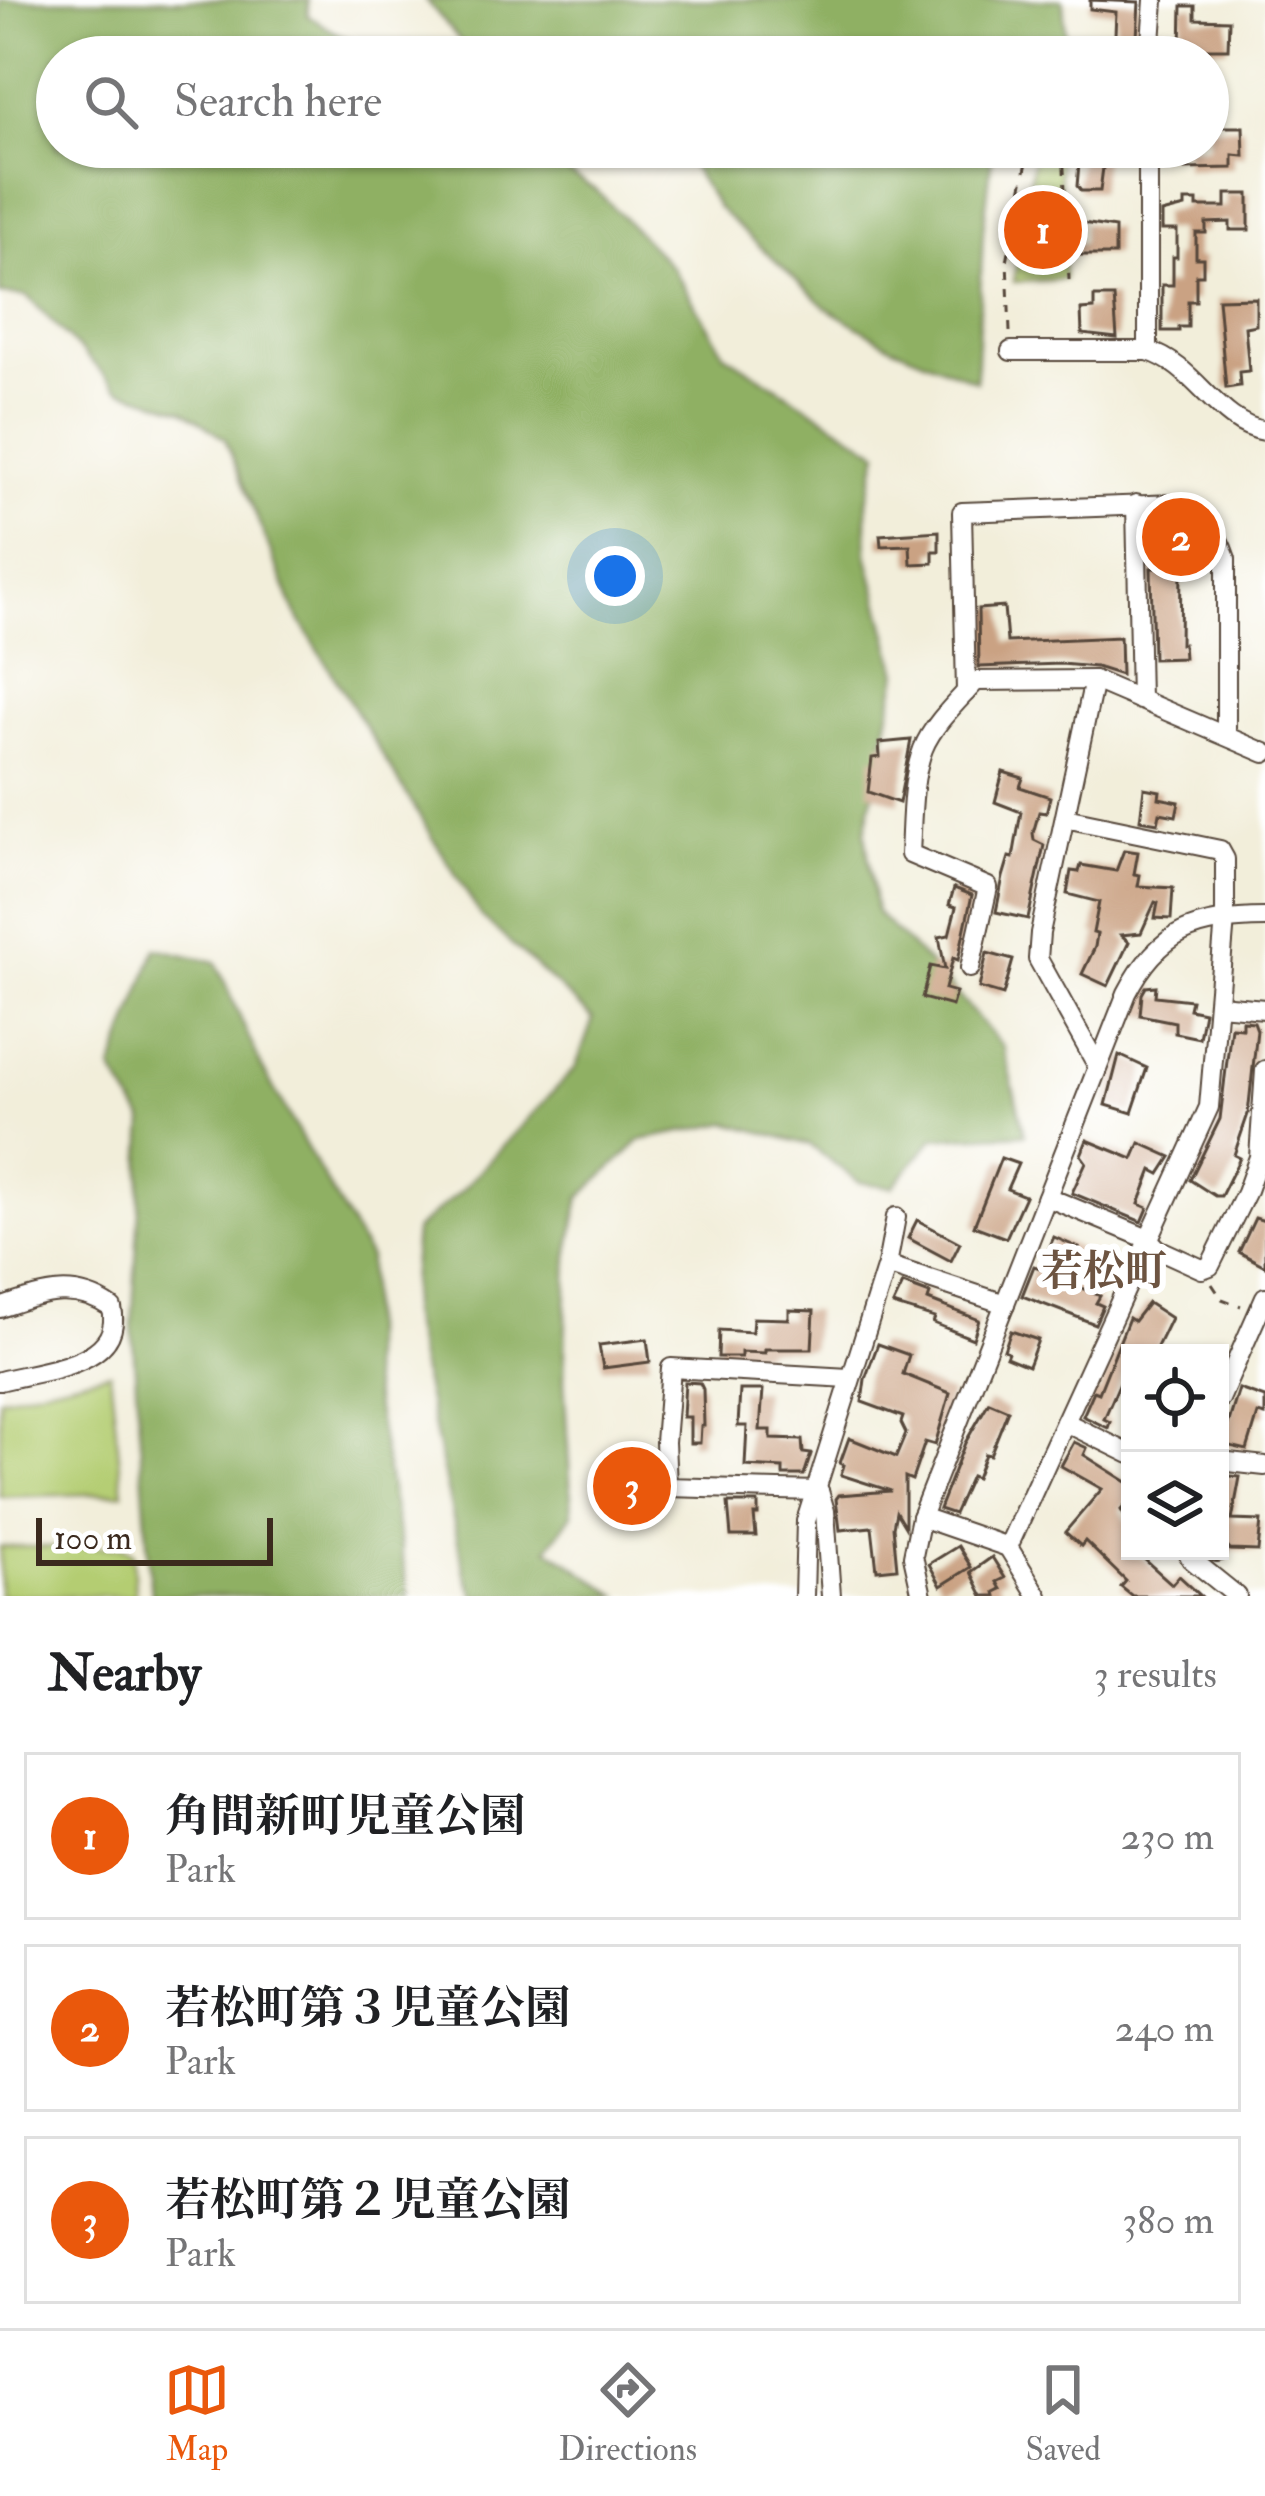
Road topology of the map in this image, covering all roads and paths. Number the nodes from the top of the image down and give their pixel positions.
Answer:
1 (1154, 0) edge
2 (1151, 36) edge
3 (1026, 168) edge
4 (1064, 168) edge
5 (1148, 168) edge
6 (1069, 280) dead end
7 (1148, 351) junction
8 (1011, 352) joint
9 (1265, 431) edge
10 (1136, 504) junction
11 (1094, 680) junction
12 (966, 692) junction
13 (1140, 700) junction
14 (1226, 735) junction
15 (1265, 753) edge
16 (1065, 818) junction
17 (1225, 919) junction
18 (1265, 919) edge
19 (970, 968) dead end
20 (1217, 1005) junction
21 (1265, 1009) edge
22 (1097, 1065) junction
23 (1265, 1070) edge
24 (1048, 1197) junction
25 (896, 1217) dead end
26 (1148, 1239) junction
27 (887, 1265) junction
28 (1202, 1269) junction
29 (1005, 1304) junction
30 (1261, 1305) edge
31 (0, 1308) edge
32 (849, 1378) junction
33 (1229, 1378) edge
34 (0, 1381) edge
35 (1065, 1422) junction
36 (1126, 1452) edge
37 (1229, 1462) edge
38 (1265, 1466) edge
39 (818, 1491) junction
40 (921, 1516) junction
41 (1008, 1547) junction
42 (1197, 1560) edge
43 (804, 1596) edge
44 (831, 1596) edge
45 (922, 1596) edge
46 (1039, 1596) edge
47 (1237, 1596) edge

1 - 2 street
3 - 8 path
4 - 6 path
5 - 7 street
7 - 8 street
7 - 9 street
10 - 12 street
10 - 13 street
10 - 14 street
11 - 12 street
11 - 13 street
11 - 16 street
12 - 19 street
13 - 14 street
14 - 15 street
16 - 17 street
16 - 22 street
17 - 18 street
17 - 20 street
17 - 22 street
20 - 21 street
20 - 26 street
22 - 24 street
23 - 28 street
24 - 26 street
24 - 29 street
25 - 27 street
26 - 28 street
26 - 35 street
27 - 29 street
27 - 32 street
28 - 30 path
29 - 40 street
30 - 33 street
31 - 34 street
32 - 39 street
32 - 39 street
35 - 36 street
35 - 41 street
37 - 38 street
39 - 43 street
39 - 44 street
40 - 41 street
40 - 45 street
41 - 46 street
42 - 47 street

